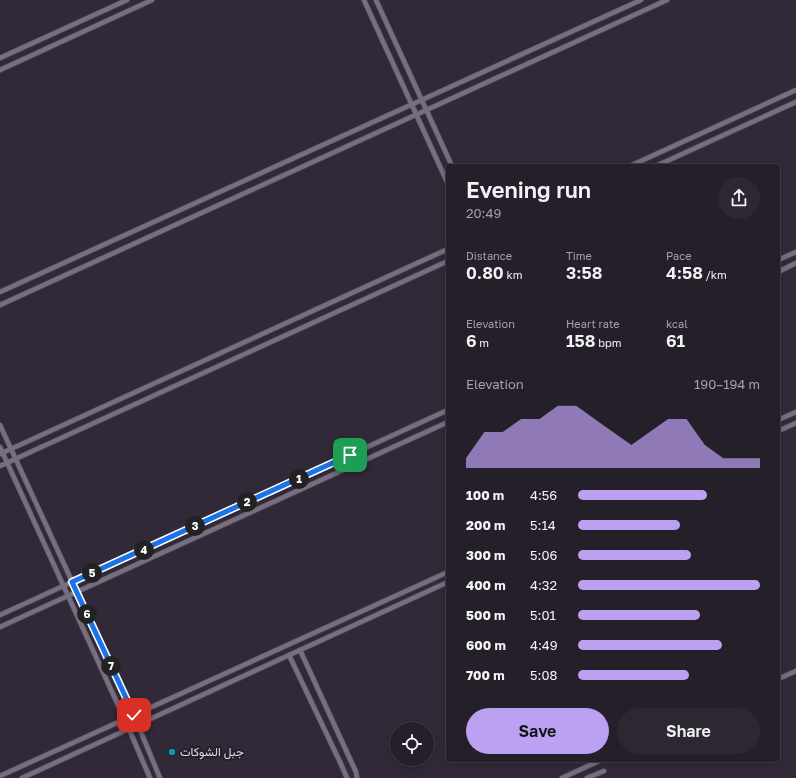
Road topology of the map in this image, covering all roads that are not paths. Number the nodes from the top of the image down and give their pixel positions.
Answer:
1 (127, 0) edge
2 (152, 0) edge
3 (364, 0) edge
4 (376, 0) edge
5 (641, 0) edge
6 (667, 0) edge
7 (0, 58) edge
8 (0, 70) edge
9 (796, 90) edge
10 (422, 100) junction
11 (796, 102) edge
12 (412, 104) junction
13 (427, 110) junction
14 (416, 115) junction
15 (451, 164) edge
16 (634, 164) edge
17 (660, 164) edge
18 (446, 180) edge
19 (446, 250) edge
20 (796, 252) edge
21 (780, 259) edge
22 (446, 262) edge
23 (796, 263) edge
24 (780, 271) edge
25 (0, 292) edge
26 (0, 305) edge
27 (446, 411) edge
28 (796, 412) edge
29 (780, 419) edge
30 (446, 423) edge
31 (796, 423) edge
32 (0, 425) edge
33 (780, 430) edge
34 (0, 447) edge
35 (11, 449) junction
36 (1, 454) edge
37 (16, 459) junction
38 (7, 462) junction
39 (0, 466) edge
40 (446, 573) edge
41 (72, 582) junction
42 (446, 583) edge
43 (64, 586) junction
44 (410, 589) junction
45 (77, 592) junction
46 (68, 596) junction
47 (414, 597) junction
48 (0, 615) edge
49 (0, 627) edge
50 (300, 650) junction
51 (289, 655) junction
52 (796, 671) edge
53 (780, 678) edge
54 (134, 715) junction
55 (125, 719) junction
56 (138, 725) junction
57 (129, 729) junction
58 (597, 762) edge
59 (604, 770) dead end
60 (0, 776) edge
61 (22, 778) edge
62 (150, 778) edge
63 (160, 778) edge
64 (347, 778) edge
65 (357, 778) edge
66 (562, 778) edge
67 (587, 778) edge

1 - 7 street
2 - 8 street
3 - 12 street
4 - 10 street
5 - 10 street
6 - 13 street
9 - 16 street
10 - 12 street
10 - 13 street
11 - 17 street
12 - 14 street
12 - 25 street
13 - 14 street
13 - 15 street
14 - 18 street
14 - 26 street
19 - 35 street
20 - 21 street
22 - 37 street
23 - 24 street
27 - 41 street
28 - 29 street
30 - 45 street
31 - 33 street
32 - 35 street
34 - 36 street
35 - 36 street
35 - 37 street
36 - 38 street
37 - 38 street
37 - 41 street
38 - 39 street
38 - 43 street
40 - 44 street
41 - 43 street
41 - 45 street
42 - 47 street
43 - 46 street
43 - 48 street
44 - 47 street
44 - 54 street
45 - 46 street
45 - 54 street
46 - 49 street
46 - 55 street
47 - 50 street
50 - 51 street
50 - 65 street
51 - 56 street
51 - 64 street
52 - 53 street
54 - 55 street
54 - 56 street
55 - 57 street
55 - 60 street
56 - 57 street
56 - 63 street
57 - 61 street
57 - 62 street
58 - 66 street
59 - 67 street

